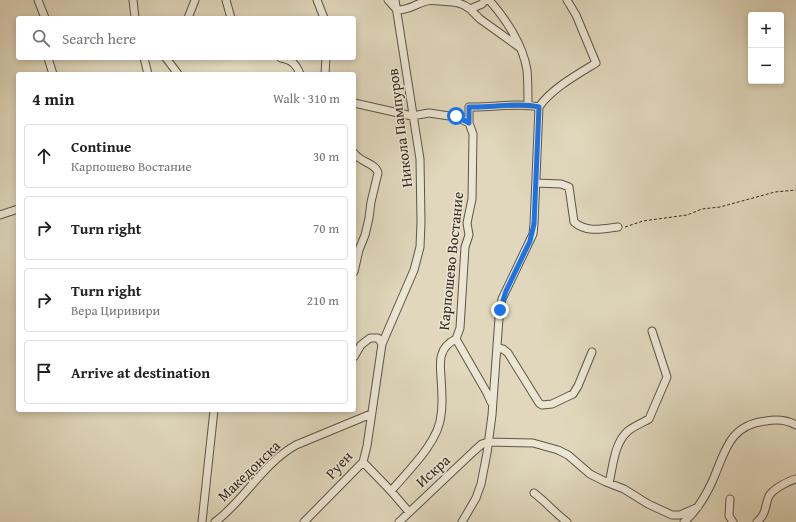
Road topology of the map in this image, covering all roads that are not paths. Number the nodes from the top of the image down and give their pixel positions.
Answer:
1 (38, 0) edge
2 (133, 0) edge
3 (195, 0) edge
4 (226, 0) edge
5 (317, 0) edge
6 (388, 0) edge
7 (395, 0) edge
8 (485, 0) edge
9 (489, 0) edge
10 (567, 0) edge
11 (470, 9) junction
12 (397, 10) junction
13 (44, 16) edge
14 (135, 16) edge
15 (189, 16) edge
16 (230, 16) edge
17 (323, 16) edge
18 (519, 47) junction
19 (49, 60) edge
20 (144, 60) edge
21 (168, 60) edge
22 (288, 60) edge
23 (326, 60) edge
24 (52, 72) edge
25 (148, 72) edge
26 (176, 72) edge
27 (299, 72) edge
28 (325, 72) edge
29 (356, 103) edge
30 (528, 104) junction
31 (539, 107) junction
32 (412, 116) junction
33 (469, 123) junction
34 (356, 156) edge
35 (536, 183) junction
36 (16, 210) edge
37 (0, 215) edge
38 (618, 228) road end
39 (356, 263) edge
40 (652, 331) dead end
41 (456, 339) junction
42 (382, 344) junction
43 (497, 348) junction
44 (592, 352) dead end
45 (356, 354) edge
46 (492, 404) junction
47 (214, 412) edge
48 (371, 414) junction
49 (796, 425) edge
50 (488, 442) junction
51 (362, 462) junction
52 (796, 479) edge
53 (609, 483) junction
54 (392, 491) junction
55 (534, 493) dead end
56 (730, 499) dead end
57 (698, 507) junction
58 (408, 512) junction
59 (202, 522) edge
60 (215, 522) edge
61 (304, 522) edge
62 (399, 522) edge
63 (462, 522) edge
64 (567, 522) edge
65 (684, 522) edge
66 (733, 522) edge
67 (757, 522) edge

1 - 13 street
2 - 14 street
3 - 15 street
4 - 16 street
5 - 17 street
6 - 12 street
7 - 12 street, Никола Пампуров
8 - 11 street
9 - 18 street
10 - 31 street
11 - 12 street
11 - 18 street
12 - 32 street, Никола Пампуров
18 - 30 street
19 - 24 street
20 - 25 street
21 - 26 street
22 - 27 street
23 - 28 street
29 - 32 street
30 - 31 street
30 - 33 street, Карпошево Востание
31 - 35 street
32 - 33 street
32 - 42 street, Никола Пампуров
33 - 41 street, Карпошево Востание
34 - 39 street
35 - 38 street
35 - 43 street
36 - 37 street
40 - 53 street
41 - 46 street
41 - 54 street, Карпошево Востание
42 - 45 street
42 - 48 street, Никола Пампуров
43 - 44 street
43 - 46 street
46 - 50 street
47 - 59 street
48 - 51 street, Руен
48 - 60 street, Македонска
49 - 57 street
50 - 53 street
50 - 58 street, Искра
50 - 63 street
51 - 54 street
51 - 61 street, Руен
52 - 67 street
53 - 57 street
54 - 58 street
55 - 64 street
56 - 66 street
57 - 65 street
58 - 62 street, Искра

